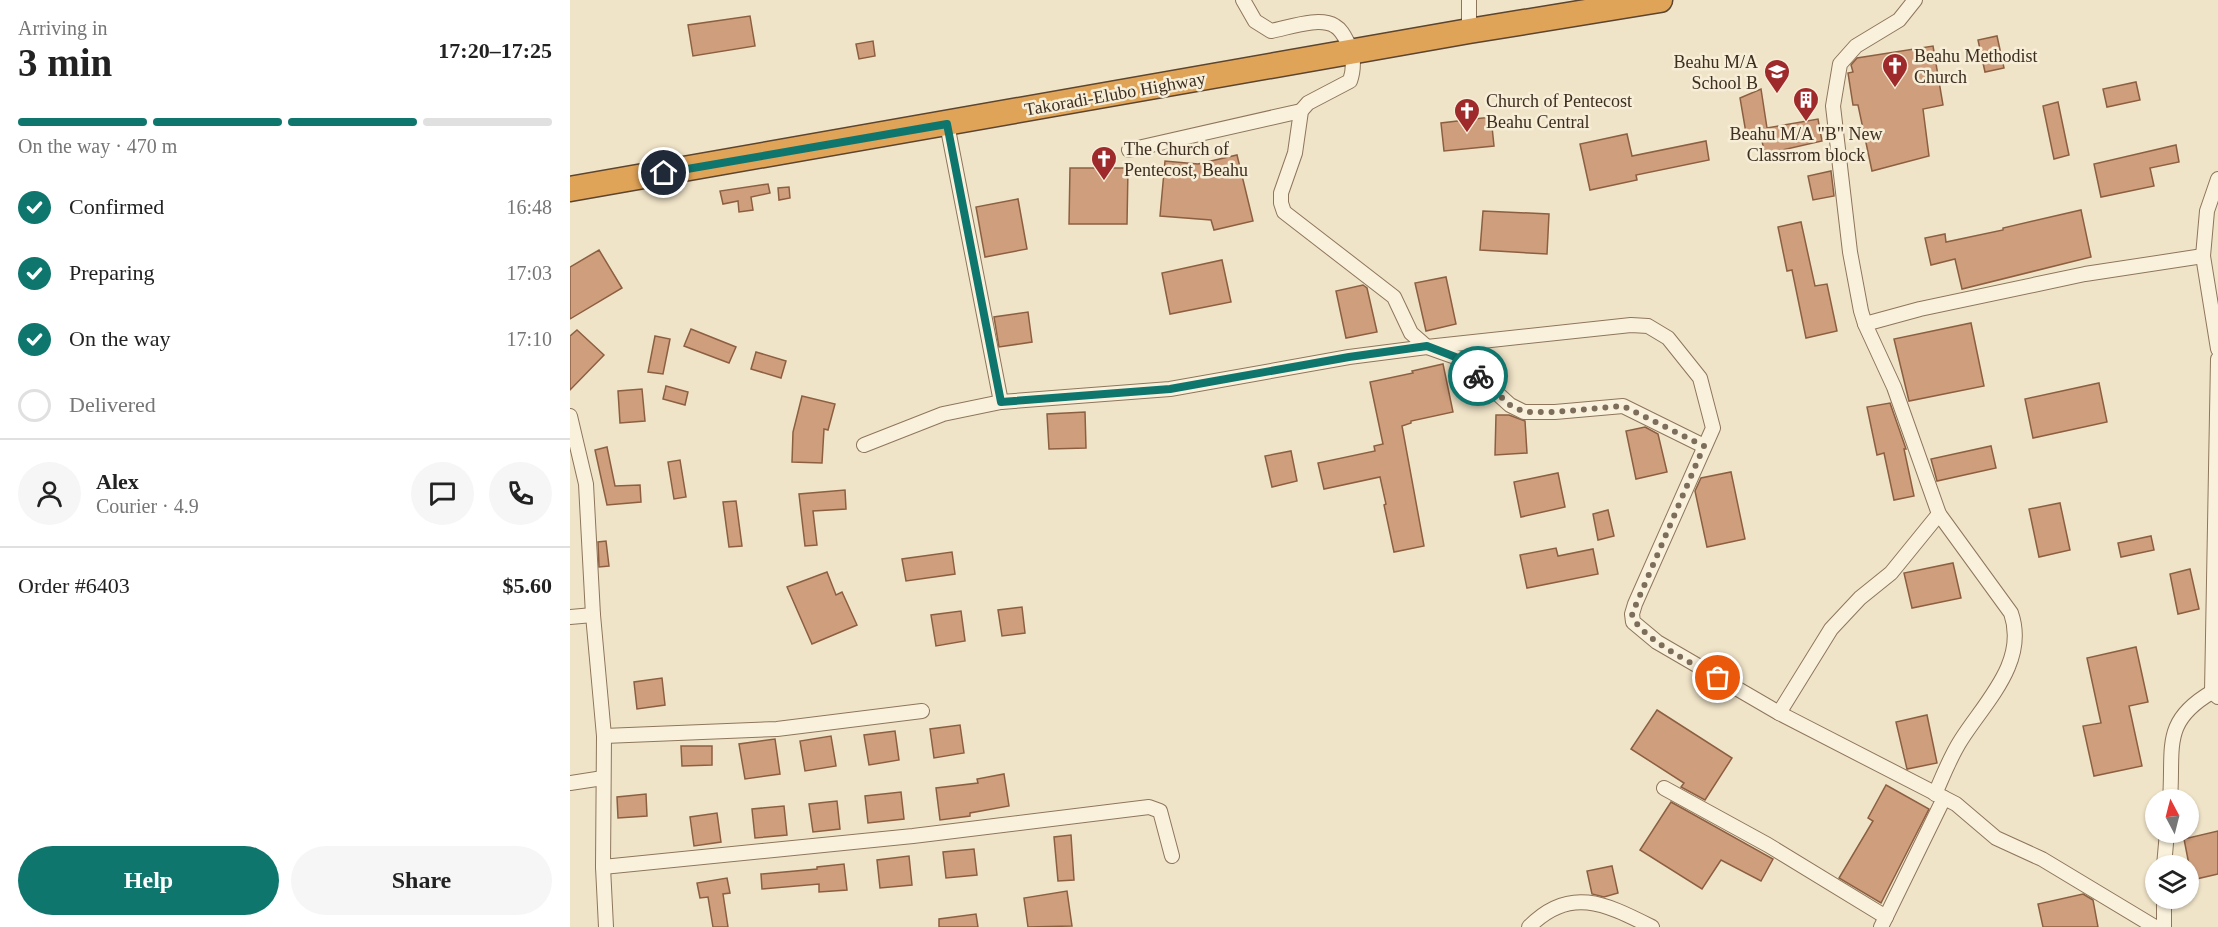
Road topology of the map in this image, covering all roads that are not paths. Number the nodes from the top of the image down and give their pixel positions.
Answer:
1 (1244, 0) edge
2 (1469, 0) edge
3 (1660, 0) edge
4 (1915, 0) edge
5 (1469, 31) junction
6 (1353, 52) junction
7 (1301, 111) junction
8 (947, 124) junction
9 (1129, 150) dead end
10 (2218, 180) edge
11 (570, 189) edge
12 (2203, 256) junction
13 (1865, 324) junction
14 (1427, 346) junction
15 (2218, 350) edge
16 (2218, 359) edge
17 (1001, 402) junction
18 (570, 416) edge
19 (864, 445) dead end
20 (1704, 446) junction
21 (1939, 514) junction
22 (2216, 609) edge
23 (593, 615) junction
24 (570, 617) edge
25 (2215, 694) edge
26 (921, 711) dead end
27 (1779, 713) junction
28 (604, 736) junction
29 (603, 778) junction
30 (570, 783) edge
31 (1664, 788) dead end
32 (2171, 789) edge
33 (1939, 796) junction
34 (1172, 856) dead end
35 (603, 867) junction
36 (2164, 909) edge
37 (1884, 922) edge
38 (606, 927) edge
39 (1528, 927) edge
40 (1652, 927) edge
41 (2155, 927) edge
42 (2164, 927) edge

1 - 6 street
2 - 5 street
3 - 5 highway, Takoradi-Elubo Highway
4 - 13 street
5 - 6 highway, Takoradi-Elubo Highway
6 - 7 street
6 - 8 highway, Takoradi-Elubo Highway
7 - 9 street
7 - 14 street
8 - 11 highway, Takoradi-Elubo Highway
8 - 17 street
10 - 12 street
12 - 13 street
12 - 15 street
13 - 21 street
14 - 17 street
14 - 20 street
14 - 20 street
16 - 22 street
17 - 19 street
18 - 23 street
20 - 27 street
21 - 27 street
21 - 33 street
22 - 25 street
23 - 24 street
23 - 28 street
25 - 32 street
26 - 28 street
27 - 33 street
28 - 29 street
29 - 30 street
29 - 35 street
31 - 37 street
33 - 37 street
33 - 41 street
34 - 35 street
35 - 38 street
36 - 42 street
39 - 40 street

